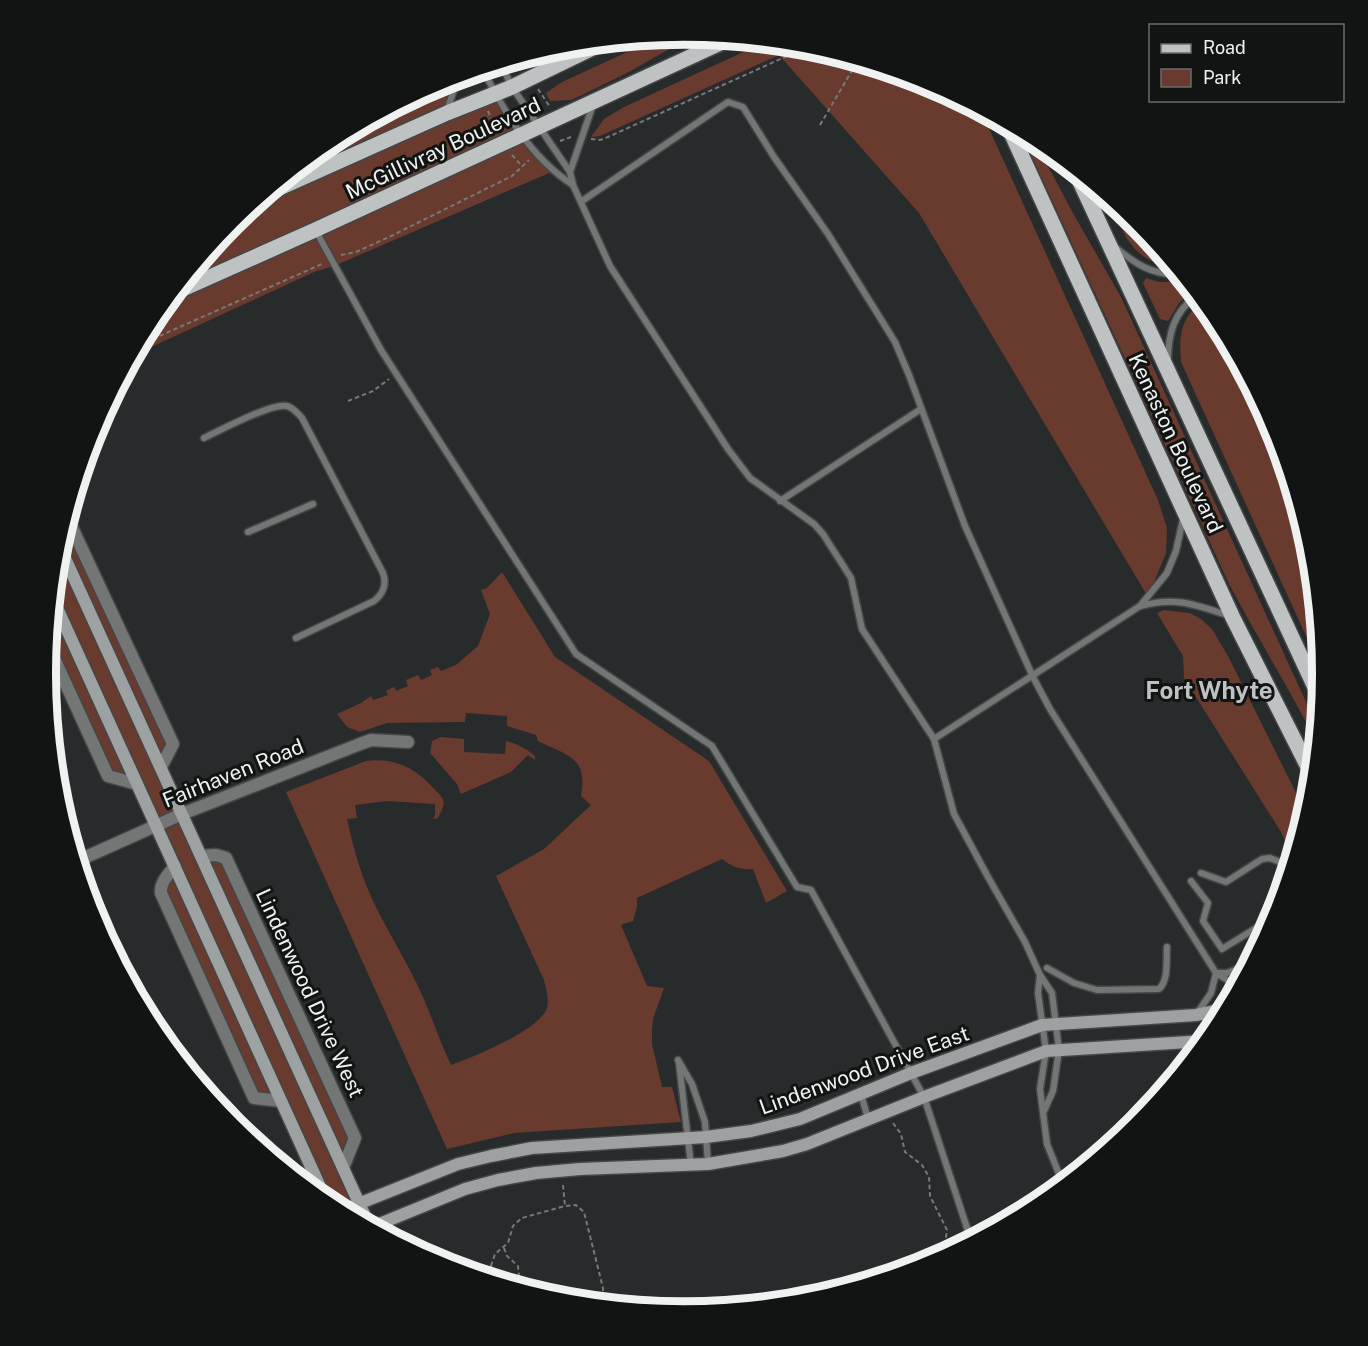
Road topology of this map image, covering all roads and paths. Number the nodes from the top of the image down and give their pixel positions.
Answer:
1 (715, 46) edge
2 (578, 54) edge
3 (791, 54) edge
4 (538, 62) edge
5 (549, 67) junction
6 (853, 68) edge
7 (504, 71) edge
8 (484, 77) edge
9 (530, 78) junction
10 (512, 87) junction
11 (454, 89) edge
12 (488, 96) junction
13 (594, 102) junction
14 (447, 113) junction
15 (558, 119) junction
16 (820, 125) dead end
17 (539, 127) junction
18 (520, 135) junction
19 (582, 138) junction
20 (1014, 139) edge
21 (502, 144) junction
22 (522, 166) dead end
23 (570, 172) junction
24 (294, 182) edge
25 (573, 185) junction
26 (1085, 190) edge
27 (582, 201) junction
28 (315, 230) junction
29 (1109, 241) junction
30 (1168, 273) edge
31 (190, 286) edge
32 (1189, 301) edge
33 (1167, 371) junction
34 (396, 374) junction
35 (348, 401) dead end
36 (921, 409) junction
37 (204, 438) dead end
38 (780, 501) junction
39 (313, 504) dead end
40 (1185, 512) junction
41 (73, 529) edge
42 (248, 532) dead end
43 (66, 561) edge
44 (1140, 606) junction
45 (59, 612) edge
46 (1233, 618) junction
47 (296, 638) dead end
48 (56, 663) edge
49 (1033, 677) junction
50 (1312, 681) edge
51 (934, 739) junction
52 (408, 742) dead end
53 (1306, 763) edge
54 (161, 767) junction
55 (137, 784) junction
56 (182, 814) junction
57 (156, 825) junction
58 (201, 856) junction
59 (84, 858) edge
60 (175, 866) junction
61 (1282, 866) edge
62 (1201, 873) dead end
63 (1191, 881) dead end
64 (1258, 926) edge
65 (1167, 947) dead end
66 (1047, 968) dead end
67 (1238, 969) edge
68 (1216, 973) junction
69 (1040, 975) junction
70 (1231, 982) edge
71 (1213, 1012) edge
72 (1196, 1015) junction
73 (1056, 1024) junction
74 (1042, 1025) junction
75 (1192, 1042) edge
76 (1059, 1050) junction
77 (1046, 1051) junction
78 (911, 1073) junction
79 (861, 1094) junction
80 (924, 1097) junction
81 (281, 1101) junction
82 (1044, 1111) junction
83 (868, 1119) junction
84 (893, 1123) dead end
85 (706, 1137) junction
86 (689, 1139) junction
87 (708, 1164) junction
88 (691, 1165) junction
89 (343, 1168) junction
90 (1060, 1176) edge
91 (318, 1183) edge
92 (563, 1185) dead end
93 (358, 1203) junction
94 (352, 1206) edge
95 (566, 1206) junction
96 (364, 1213) edge
97 (380, 1222) edge
98 (969, 1233) edge
99 (945, 1244) edge
100 (504, 1248) junction
101 (478, 1266) edge
102 (491, 1266) junction
103 (493, 1271) edge
104 (519, 1279) edge
105 (604, 1296) edge

1 - 13 main road, McGillivray Boulevard
2 - 5 main road, McGillivray Boulevard
3 - 19 path
4 - 5 lane
5 - 9 main road, McGillivray Boulevard
6 - 16 path
7 - 10 lane
8 - 12 lane
9 - 10 main road, McGillivray Boulevard
9 - 15 path
10 - 12 main road, McGillivray Boulevard
10 - 17 lane
11 - 14 lane
12 - 14 main road, McGillivray Boulevard
12 - 18 lane
12 - 21 path
13 - 15 main road, McGillivray Boulevard
13 - 19 lane
14 - 24 main road, McGillivray Boulevard
15 - 17 main road, McGillivray Boulevard
15 - 19 path
17 - 18 main road, McGillivray Boulevard
17 - 23 lane
18 - 21 main road, McGillivray Boulevard
18 - 25 lane
19 - 23 lane
20 - 40 main road, Kenaston Boulevard
21 - 22 path
21 - 28 main road, McGillivray Boulevard
23 - 25 lane
25 - 27 lane
26 - 29 main road, Kenaston Boulevard
27 - 36 lane
27 - 38 lane
28 - 31 main road, McGillivray Boulevard
28 - 34 lane
29 - 30 lane
29 - 33 main road, Kenaston Boulevard
32 - 33 lane
33 - 50 main road, Kenaston Boulevard
34 - 35 path
34 - 78 lane
36 - 38 lane
36 - 49 lane
37 - 47 lane
38 - 51 lane
39 - 42 lane
40 - 44 lane
40 - 46 main road, Kenaston Boulevard
41 - 54 street
43 - 54 street, Lindenwood Drive West
44 - 46 lane
44 - 49 lane
45 - 55 street
46 - 53 main road, Kenaston Boulevard
48 - 55 street
49 - 51 lane
49 - 68 lane
51 - 69 lane
52 - 56 street, Fairhaven Road
54 - 56 street, Lindenwood Drive West
55 - 57 street
56 - 57 street, Fairhaven Road
56 - 58 street, Lindenwood Drive West
57 - 59 street, Fairhaven Road
57 - 60 street
58 - 89 street, Lindenwood Drive West
58 - 89 street, Lindenwood Drive West
60 - 81 street
60 - 81 street
61 - 62 lane
63 - 64 lane
65 - 66 lane
67 - 68 lane
68 - 70 lane
68 - 72 lane
69 - 73 lane
69 - 74 lane
71 - 72 street, Lindenwood Drive East
72 - 73 street, Lindenwood Drive East
73 - 74 street, Lindenwood Drive East
73 - 76 lane
74 - 77 lane
74 - 78 street, Lindenwood Drive East
75 - 76 street
76 - 77 street
76 - 82 lane
77 - 80 street
77 - 82 lane
78 - 79 street, Lindenwood Drive East
78 - 80 lane
79 - 83 lane
79 - 85 street, Lindenwood Drive East
80 - 83 street
80 - 98 lane
81 - 91 street
82 - 90 lane
83 - 87 street
84 - 99 path
85 - 86 street, Lindenwood Drive East
85 - 86 lane
85 - 87 lane
86 - 88 lane
86 - 93 street, Lindenwood Drive East
87 - 88 street
88 - 97 street
89 - 93 street, Lindenwood Drive West
92 - 95 path
93 - 94 street, Lindenwood Drive East
93 - 96 street, Lindenwood Drive West
95 - 100 path
95 - 105 path
100 - 102 path
100 - 104 path
101 - 102 path
102 - 103 path

